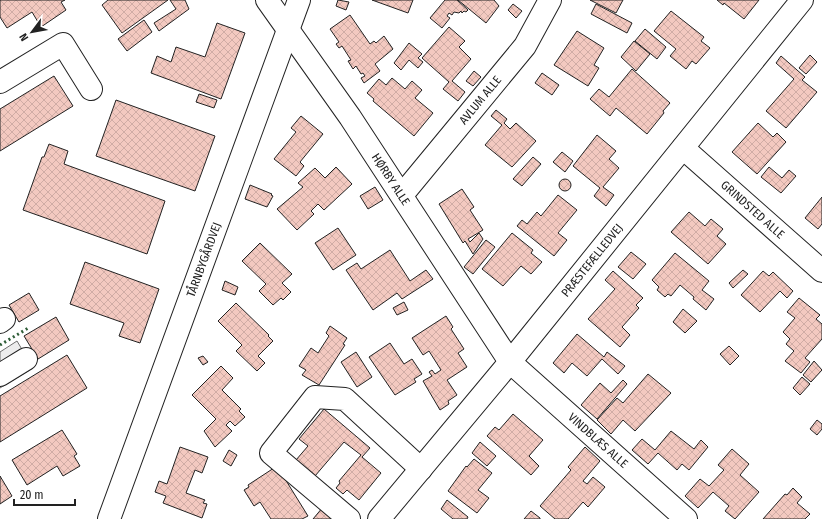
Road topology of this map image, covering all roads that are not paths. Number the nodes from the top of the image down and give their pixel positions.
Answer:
1 (267, 0) edge
2 (299, 0) edge
3 (550, 0) edge
4 (802, 0) edge
5 (288, 29) junction
6 (0, 82) edge
7 (91, 89) dead end
8 (683, 148) junction
9 (402, 195) junction
10 (822, 271) edge
11 (26, 358) dead end
12 (510, 362) junction
13 (0, 374) edge
14 (420, 469) junction
15 (109, 519) edge
16 (350, 519) edge
17 (379, 519) edge
18 (686, 519) edge

1 - 5 street, HØRBY ALLE
2 - 5 street, TÅRNBYGÅRDVEJ
3 - 9 street, AVLUM ALLE
4 - 8 street, PRÆSTEFÆLLEDVEJ
5 - 9 street, HØRBY ALLE
5 - 15 street, TÅRNBYGÅRDVEJ
6 - 7 street
8 - 10 street, GRINDSTED ALLE
8 - 12 street, PRÆSTEFÆLLEDVEJ
9 - 12 street, HØRBY ALLE
11 - 13 street
12 - 14 street, PRÆSTEFÆLLEDVEJ
12 - 18 street, VINDBLÆS ALLE
14 - 16 street
14 - 17 street, PRÆSTEFÆLLEDVEJ

